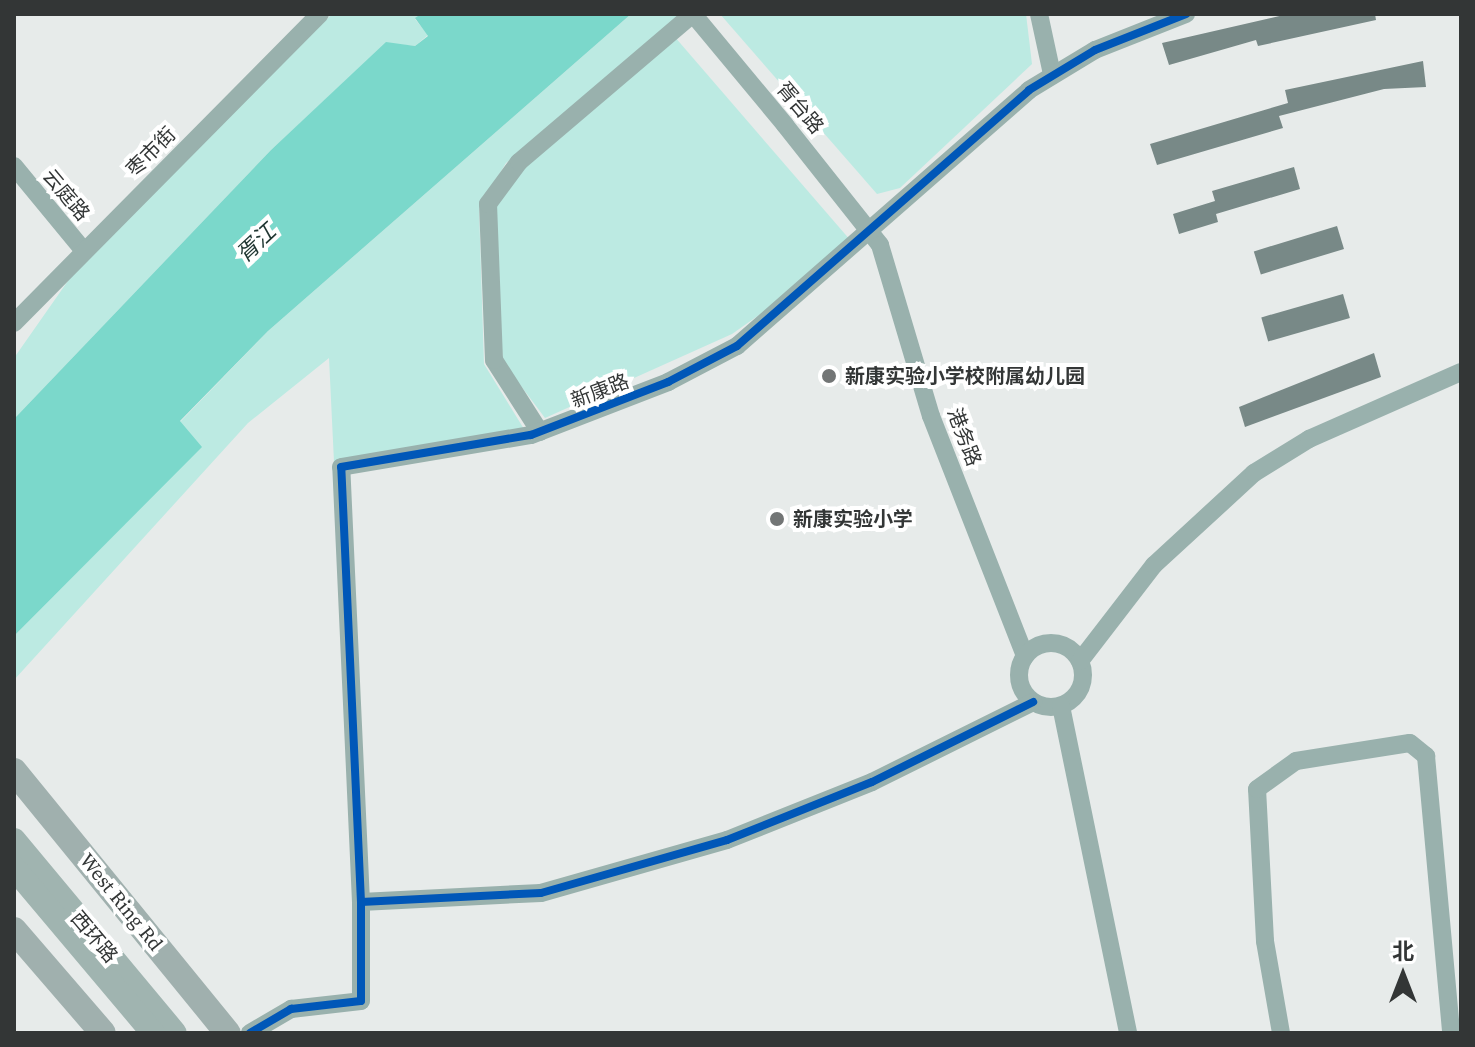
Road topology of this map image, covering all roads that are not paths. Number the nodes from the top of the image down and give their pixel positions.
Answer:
1 (320, 14) edge
2 (693, 14) edge
3 (1039, 14) edge
4 (1186, 14) edge
5 (1052, 74) junction
6 (14, 166) edge
7 (873, 230) junction
8 (84, 251) junction
9 (14, 323) edge
10 (1461, 372) edge
11 (540, 432) junction
12 (1025, 656) junction
13 (1080, 661) junction
14 (1033, 702) junction
15 (1061, 706) junction
16 (14, 771) edge
17 (14, 840) edge
18 (14, 868) edge
19 (361, 902) junction
20 (14, 930) edge
21 (103, 1033) edge
22 (153, 1033) edge
23 (175, 1033) edge
24 (228, 1033) edge
25 (250, 1033) edge
26 (1128, 1033) edge
27 (1281, 1033) edge
28 (1451, 1033) edge

1 - 8 street, 枣市街
2 - 7 street, 胥台路, bridge
2 - 11 street
3 - 5 street
4 - 5 street, 新康路
5 - 7 street, 新康路
6 - 8 street, 云庭路
7 - 11 street, 新康路
7 - 12 street, 港务路
8 - 9 street, 枣市街
10 - 13 street
11 - 19 street, 新康路
12 - 13 street
12 - 14 street
13 - 15 street
14 - 15 street
14 - 19 street
15 - 26 street
16 - 24 highway, West Ring Rd
17 - 23 main road, 西环路
18 - 22 main road, 西环路
19 - 25 street
20 - 21 highway
27 - 28 street

